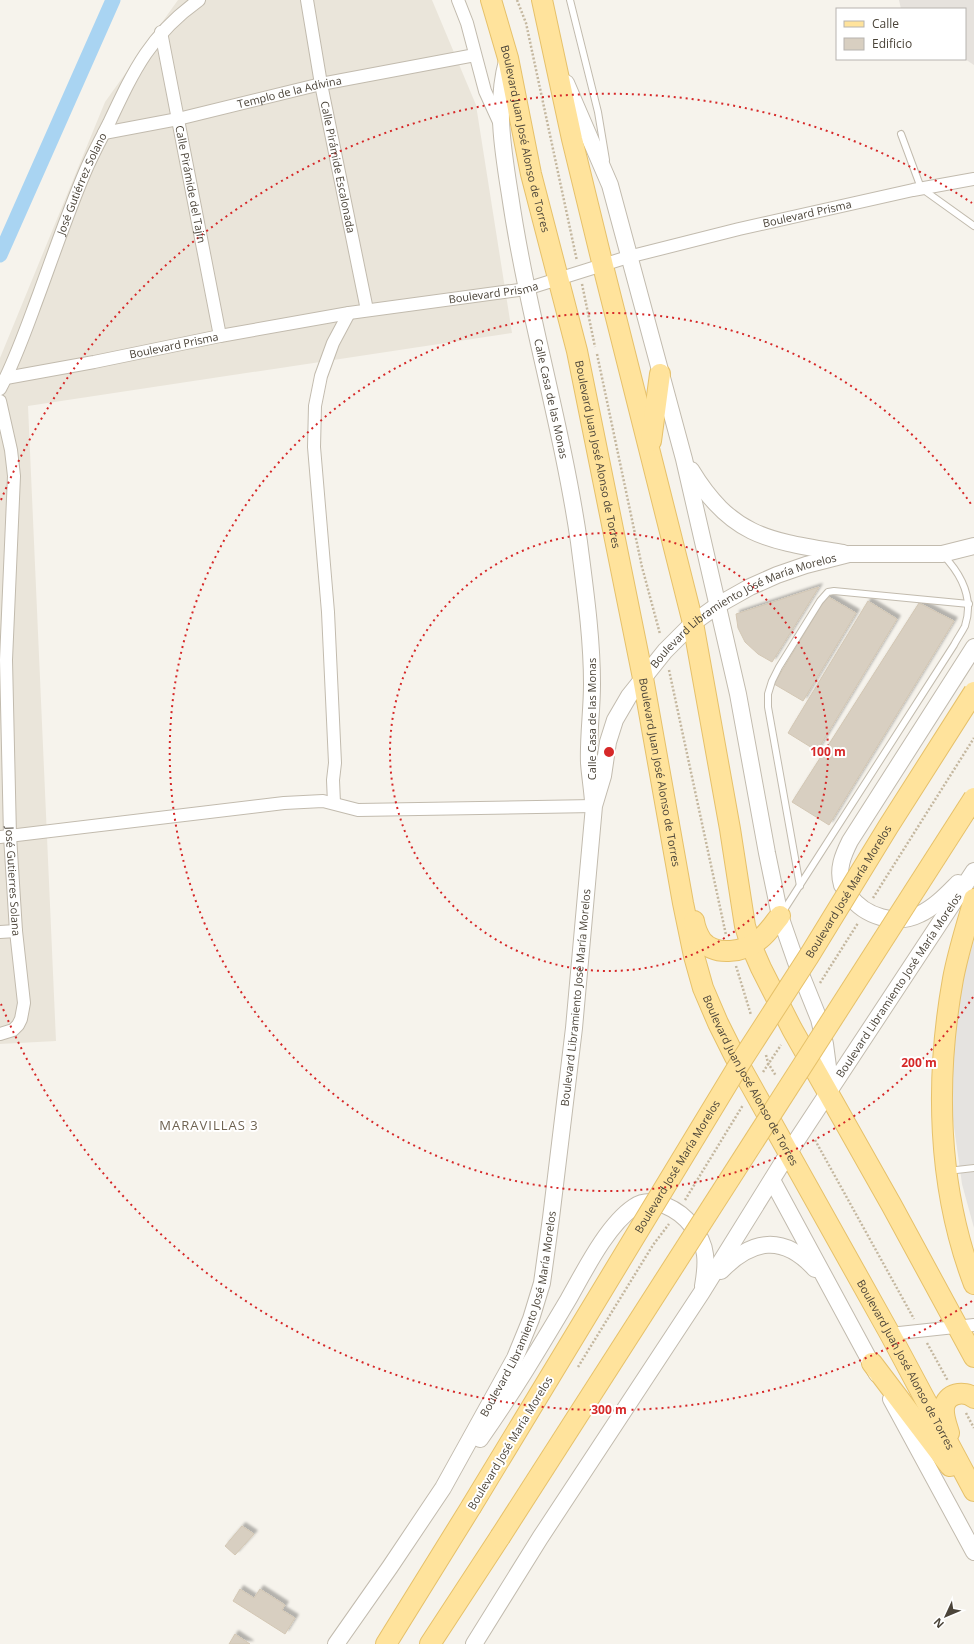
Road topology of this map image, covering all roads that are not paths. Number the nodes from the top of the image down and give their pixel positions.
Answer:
1 (199, 0) edge
2 (307, 0) edge
3 (458, 0) edge
4 (490, 0) edge
5 (542, 0) edge
6 (570, 0) edge
7 (162, 32) junction
8 (475, 55) junction
9 (508, 58) junction
10 (555, 58) junction
11 (322, 84) junction
12 (178, 119) junction
13 (502, 129) junction
14 (104, 133) junction
15 (901, 134) dead end
16 (974, 179) edge
17 (610, 185) junction
18 (921, 188) junction
19 (974, 226) edge
20 (628, 257) junction
21 (603, 266) junction
22 (558, 280) junction
23 (526, 289) junction
24 (367, 310) junction
25 (349, 313) junction
26 (220, 336) junction
27 (660, 374) junction
28 (6, 378) junction
29 (0, 389) edge
30 (0, 401) edge
31 (649, 452) junction
32 (684, 459) junction
33 (974, 546) edge
34 (849, 554) junction
35 (942, 554) junction
36 (4, 578) edge
37 (969, 604) junction
38 (718, 605) junction
39 (693, 623) junction
40 (974, 647) edge
41 (3, 660) edge
42 (643, 678) junction
43 (974, 692) edge
44 (4, 754) edge
45 (662, 781) junction
46 (974, 798) edge
47 (334, 804) junction
48 (594, 806) junction
49 (5, 837) edge
50 (974, 866) edge
51 (974, 871) edge
52 (800, 886) junction
53 (974, 899) edge
54 (780, 916) junction
55 (16, 931) junction
56 (0, 932) edge
57 (751, 945) junction
58 (0, 1034) edge
59 (829, 1092) junction
60 (789, 1152) junction
61 (974, 1168) edge
62 (947, 1171) junction
63 (772, 1180) junction
64 (829, 1284) junction
65 (974, 1284) edge
66 (702, 1292) junction
67 (966, 1326) edge
68 (890, 1334) junction
69 (974, 1356) edge
70 (872, 1363) junction
71 (965, 1396) edge
72 (953, 1452) junction
73 (443, 1488) junction
74 (974, 1491) edge
75 (974, 1497) edge
76 (974, 1552) edge
77 (336, 1644) edge
78 (386, 1644) edge
79 (430, 1644) edge
80 (474, 1644) edge

1 - 7 street, José Gutiérrez Solano
2 - 11 street, Calle Pirámide Escalonada
3 - 8 street, Calle Casa de las Monas
4 - 9 main road, Boulevard Juan José Alonso de Torres
5 - 10 main road
6 - 17 lane
7 - 12 street, Calle Pirámide del Tajín
7 - 14 street, José Gutiérrez Solano
8 - 11 street, Templo de la Adivina
8 - 13 street, Calle Casa de las Monas
9 - 13 street
9 - 22 main road, Boulevard Juan José Alonso de Torres
10 - 17 street
10 - 21 main road
11 - 12 street, Templo de la Adivina
11 - 24 street, Calle Pirámide Escalonada
12 - 14 street, Templo de la Adivina
12 - 26 street, Calle Pirámide del Tajín
13 - 23 street, Calle Casa de las Monas
14 - 28 street, José Gutiérrez Solano
15 - 18 lane
16 - 18 street, Boulevard Prisma
17 - 20 street
18 - 19 lane
18 - 20 street, Boulevard Prisma
20 - 21 street, Boulevard Prisma
20 - 27 street
21 - 22 street, Boulevard Prisma
21 - 31 main road
22 - 23 street, Boulevard Prisma
22 - 42 main road, Boulevard Juan José Alonso de Torres
23 - 24 street, Boulevard Prisma
23 - 48 street, Calle Casa de las Monas
24 - 25 street, Boulevard Prisma
25 - 26 street, Boulevard Prisma
25 - 47 street
26 - 28 street, Boulevard Prisma
27 - 31 main road
27 - 32 street
28 - 29 street, José Gutiérrez Solano
30 - 36 street, José Gutierres Solana
31 - 39 main road
32 - 34 street
32 - 38 street
33 - 35 street, Boulevard Libramiento José María Morelos
34 - 35 street, Boulevard Libramiento José María Morelos
34 - 38 street, Boulevard Libramiento José María Morelos
35 - 37 lane
36 - 41 street, José Gutierres Solana
37 - 52 lane
37 - 52 lane
38 - 39 street, Boulevard Libramiento José María Morelos
38 - 54 street
39 - 42 street, Boulevard Libramiento José María Morelos
39 - 57 main road
40 - 50 street
41 - 44 street, José Gutierres Solana
42 - 45 main road, Boulevard Juan José Alonso de Torres
42 - 48 street, Boulevard Libramiento José María Morelos
43 - 78 main road, Boulevard José María Morelos, bridge
44 - 49 street, José Gutierres Solana
45 - 57 main road
45 - 60 main road, Boulevard Juan José Alonso de Torres
46 - 79 main road, bridge
47 - 48 street
47 - 49 street
48 - 73 street, Boulevard Libramiento José María Morelos
49 - 55 street, José Gutierres Solana
51 - 59 street, Boulevard Libramiento José María Morelos
52 - 54 lane
53 - 62 main road
54 - 57 main road
54 - 59 street
55 - 56 street
55 - 58 street, José Gutierres Solana
57 - 59 main road
59 - 60 street, Boulevard Libramiento José María Morelos
59 - 67 main road
60 - 63 street, Boulevard Libramiento José María Morelos
60 - 68 main road, Boulevard Juan José Alonso de Torres
61 - 62 lane
62 - 65 main road
63 - 64 street
63 - 66 street, Boulevard Libramiento José María Morelos
64 - 66 street
64 - 70 street
66 - 73 street
66 - 80 street, Boulevard Libramiento José María Morelos
67 - 68 street
67 - 69 main road
68 - 72 main road, Boulevard Juan José Alonso de Torres
70 - 75 main road
70 - 76 street
71 - 72 main road
72 - 74 main road, Boulevard Juan José Alonso de Torres
73 - 77 street, Boulevard Libramiento José María Morelos

